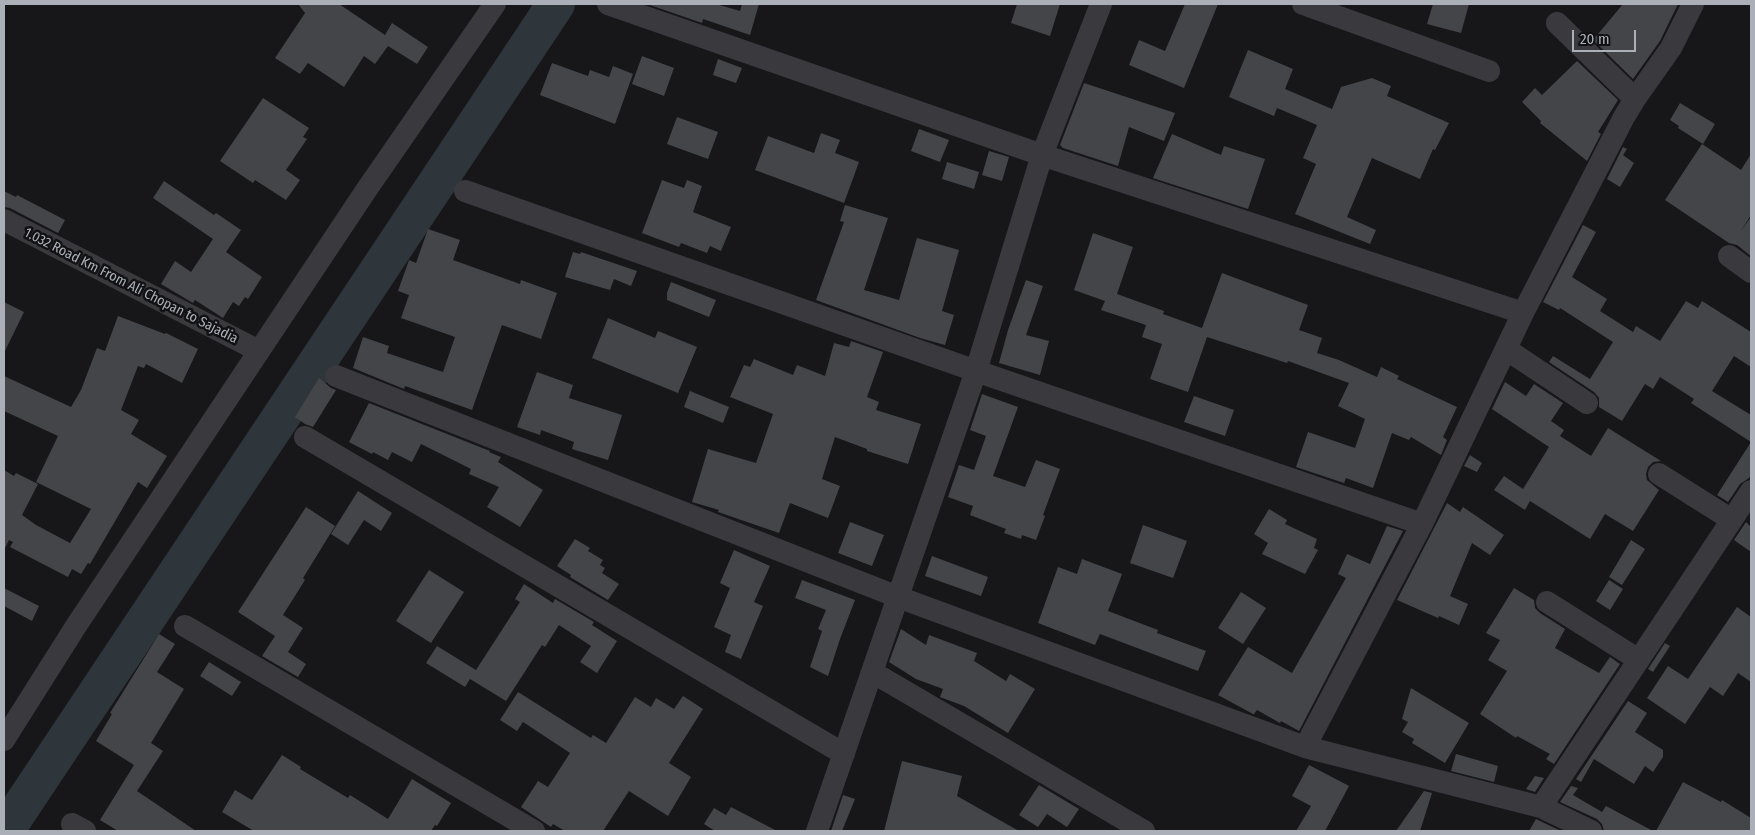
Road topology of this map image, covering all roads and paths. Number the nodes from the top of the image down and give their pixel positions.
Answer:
1 (495, 4) edge
2 (608, 4) edge
3 (1100, 4) edge
4 (1303, 4) edge
5 (1693, 4) edge
6 (1557, 23) dead end
7 (1489, 71) dead end
8 (1635, 99) junction
9 (1042, 154) junction
10 (465, 191) dead end
11 (4, 220) edge
12 (1729, 256) dead end
13 (1751, 272) edge
14 (1523, 313) junction
15 (1506, 350) junction
16 (259, 351) junction
17 (976, 371) junction
18 (336, 376) dead end
19 (1587, 403) dead end
20 (305, 437) dead end
21 (1659, 474) dead end
22 (1751, 491) edge
23 (1732, 520) junction
24 (1422, 524) junction
25 (898, 597) junction
26 (1547, 602) dead end
27 (185, 626) dead end
28 (1639, 660) junction
29 (872, 672) junction
30 (8, 726) edge
31 (1305, 746) junction
32 (844, 754) junction
33 (1542, 807) junction
34 (534, 831) edge
35 (817, 831) edge
36 (1144, 831) edge
37 (1591, 831) edge

1 - 16 street
2 - 9 street
3 - 9 street
4 - 7 street
5 - 8 street
6 - 8 street
8 - 14 street
9 - 14 street
9 - 17 street
10 - 17 street
11 - 16 street, 1.032 Road Km From Ali Chopan to Sajadia
12 - 13 street
14 - 15 street
15 - 19 street
15 - 24 street
16 - 30 street
17 - 24 street
17 - 25 street
18 - 25 street
20 - 32 street
21 - 23 street
22 - 23 street
23 - 28 street
24 - 31 street
25 - 29 street
25 - 31 street
26 - 28 street
27 - 34 street
28 - 33 street
29 - 32 street
29 - 36 street
31 - 33 street
32 - 35 street
33 - 37 street

